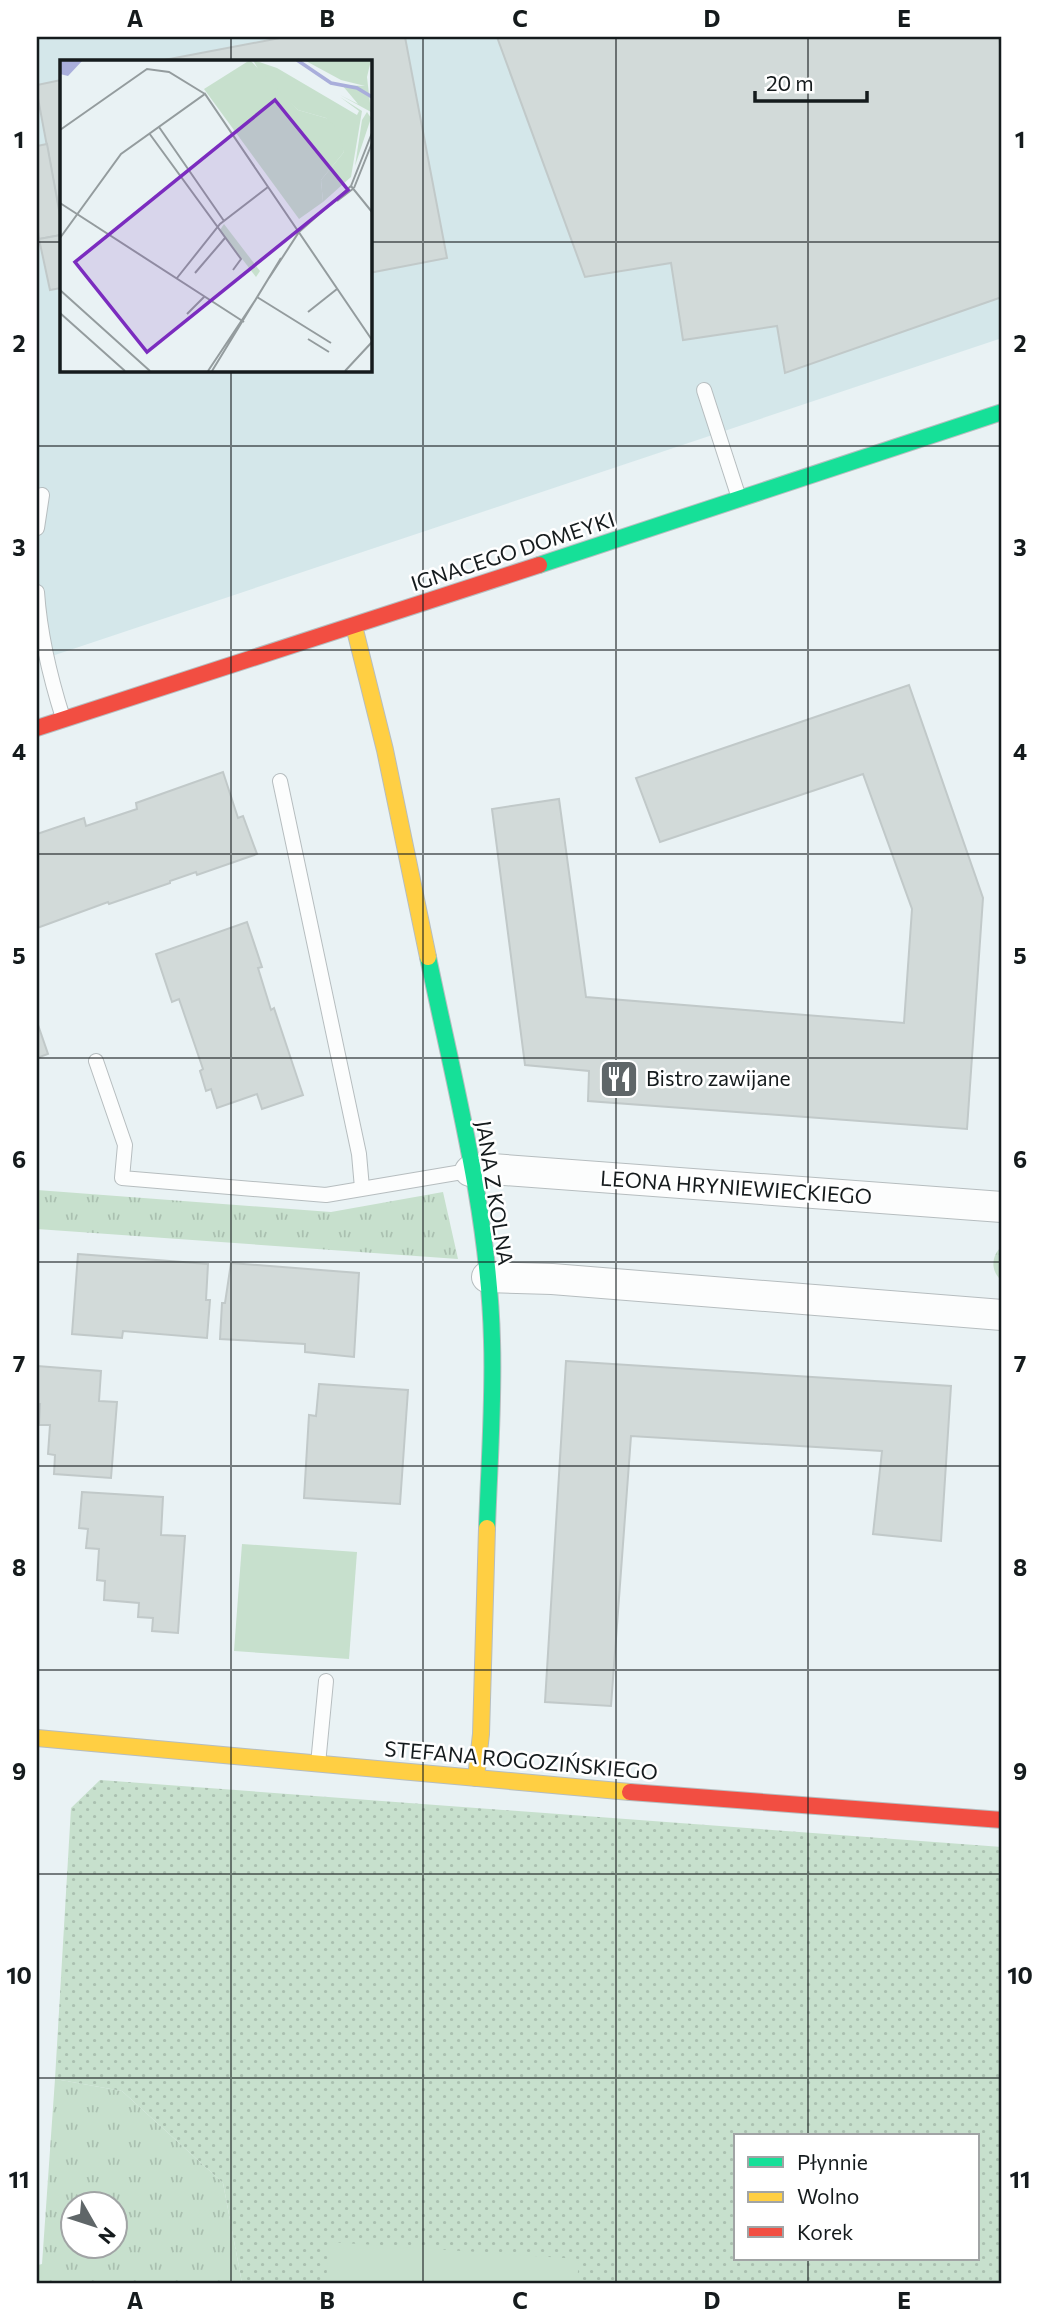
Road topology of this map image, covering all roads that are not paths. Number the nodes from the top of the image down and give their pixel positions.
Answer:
1 (704, 390) dead end
2 (1002, 412) edge
3 (42, 495) dead end
4 (739, 499) junction
5 (37, 528) edge
6 (37, 592) edge
7 (354, 626) junction
8 (64, 720) junction
9 (37, 728) edge
10 (280, 781) dead end
11 (96, 1061) dead end
12 (470, 1171) junction
13 (362, 1188) junction
14 (1002, 1207) edge
15 (487, 1277) junction
16 (1002, 1315) edge
17 (326, 1682) dead end
18 (37, 1738) edge
19 (318, 1765) junction
20 (476, 1778) junction
21 (1002, 1820) edge

1 - 4 lane
2 - 4 street, IGNACEGO DOMEYKI
3 - 5 lane
4 - 7 street, IGNACEGO DOMEYKI
6 - 8 lane
7 - 8 street, IGNACEGO DOMEYKI
7 - 12 street, JANA Z KOLNA
8 - 9 street, IGNACEGO DOMEYKI
10 - 13 lane
11 - 13 lane
12 - 13 lane
12 - 14 street, LEONA HRYNIEWIECKIEGO
12 - 15 street, JANA Z KOLNA
15 - 16 street
15 - 20 street, JANA Z KOLNA
17 - 19 lane
18 - 19 street, STEFANA ROGOZIŃSKIEGO
19 - 20 street, STEFANA ROGOZIŃSKIEGO
20 - 21 street, STEFANA ROGOZIŃSKIEGO

